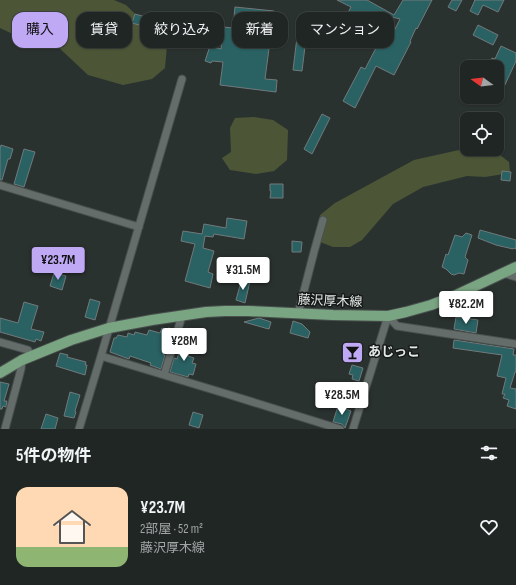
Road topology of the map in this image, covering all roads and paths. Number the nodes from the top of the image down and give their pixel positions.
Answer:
1 (182, 79) dead end
2 (0, 185) edge
3 (323, 220) dead end
4 (139, 227) junction
5 (516, 267) edge
6 (503, 273) junction
7 (516, 277) edge
8 (298, 314) junction
9 (182, 316) junction
10 (388, 316) junction
11 (109, 328) junction
12 (0, 342) edge
13 (516, 344) edge
14 (26, 356) junction
15 (101, 356) junction
16 (0, 373) edge
17 (164, 375) junction
18 (4, 429) edge
19 (79, 429) edge
20 (340, 429) edge
21 (353, 429) edge

1 - 4 street
2 - 4 street
3 - 8 street
4 - 11 street
5 - 6 main road, 藤沢厚木線
6 - 7 street
6 - 10 main road, 藤沢厚木線
8 - 9 main road, 藤沢厚木線
8 - 10 main road, 藤沢厚木線
9 - 11 main road, 藤沢厚木線
9 - 17 street
10 - 13 street
10 - 21 street
11 - 14 main road, 藤沢厚木線
11 - 15 street
12 - 14 street
14 - 16 main road, 藤沢厚木線
14 - 18 street
15 - 17 street
15 - 19 street
17 - 20 street

